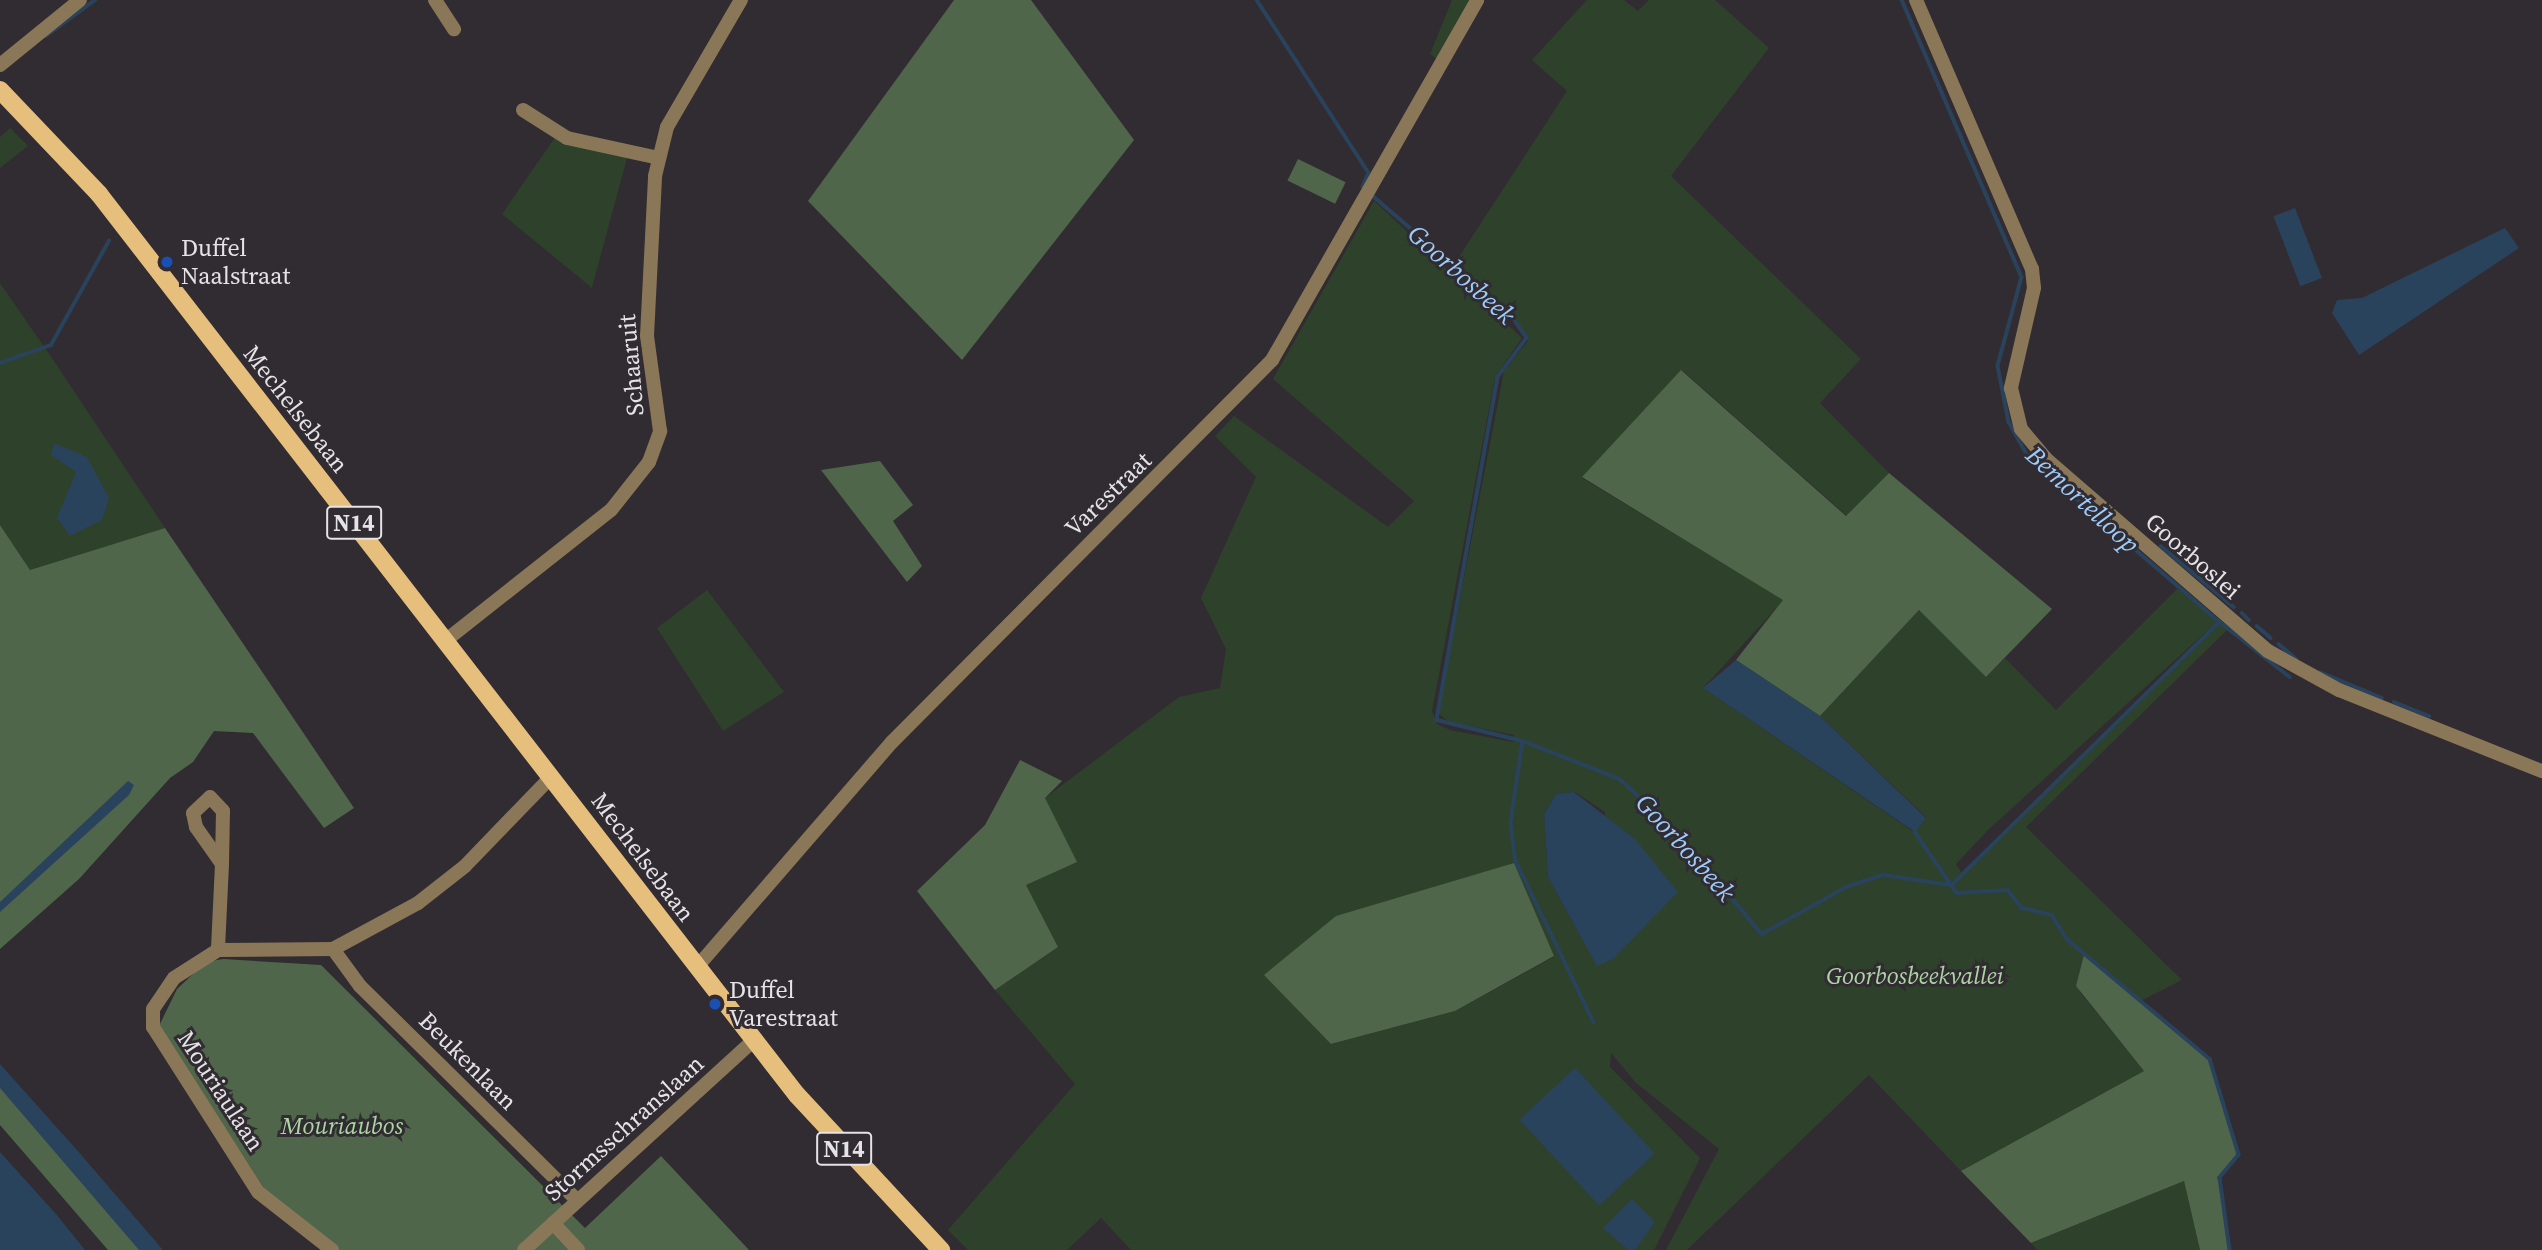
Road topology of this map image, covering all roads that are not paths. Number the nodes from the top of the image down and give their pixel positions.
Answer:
1 (80, 0) edge
2 (435, 0) edge
3 (741, 0) edge
4 (1477, 0) edge
5 (1916, 0) edge
6 (454, 29) dead end
7 (0, 65) edge
8 (0, 90) edge
9 (523, 110) dead end
10 (659, 158) junction
11 (445, 641) junction
12 (2542, 771) edge
13 (551, 777) junction
14 (222, 863) dead end
15 (333, 949) junction
16 (218, 950) junction
17 (312, 952) junction
18 (341, 965) junction
19 (696, 967) junction
20 (754, 1040) junction
21 (577, 1200) junction
22 (553, 1223) junction
23 (332, 1250) edge
24 (524, 1250) edge
25 (578, 1250) edge
26 (942, 1250) edge

1 - 7 street
2 - 6 street
3 - 10 street, Schaaruit
4 - 19 street, Varestraat
5 - 12 street, Goorboslei
8 - 11 main road, Mechelsebaan / N14
9 - 10 street
10 - 11 street, Schaaruit
11 - 13 main road, Mechelsebaan / N14
13 - 15 street
13 - 19 main road, Mechelsebaan / N14
14 - 16 street
15 - 17 street
15 - 18 street, Beukenlaan
16 - 17 street
16 - 23 street, Mouriaulaan
17 - 18 street
18 - 21 street, Beukenlaan
19 - 20 main road, N14
20 - 21 street, Stormsschranslaan
20 - 26 main road, N14
21 - 22 street, Stormsschranslaan
22 - 24 street, Stormsschranslaan
22 - 25 street

